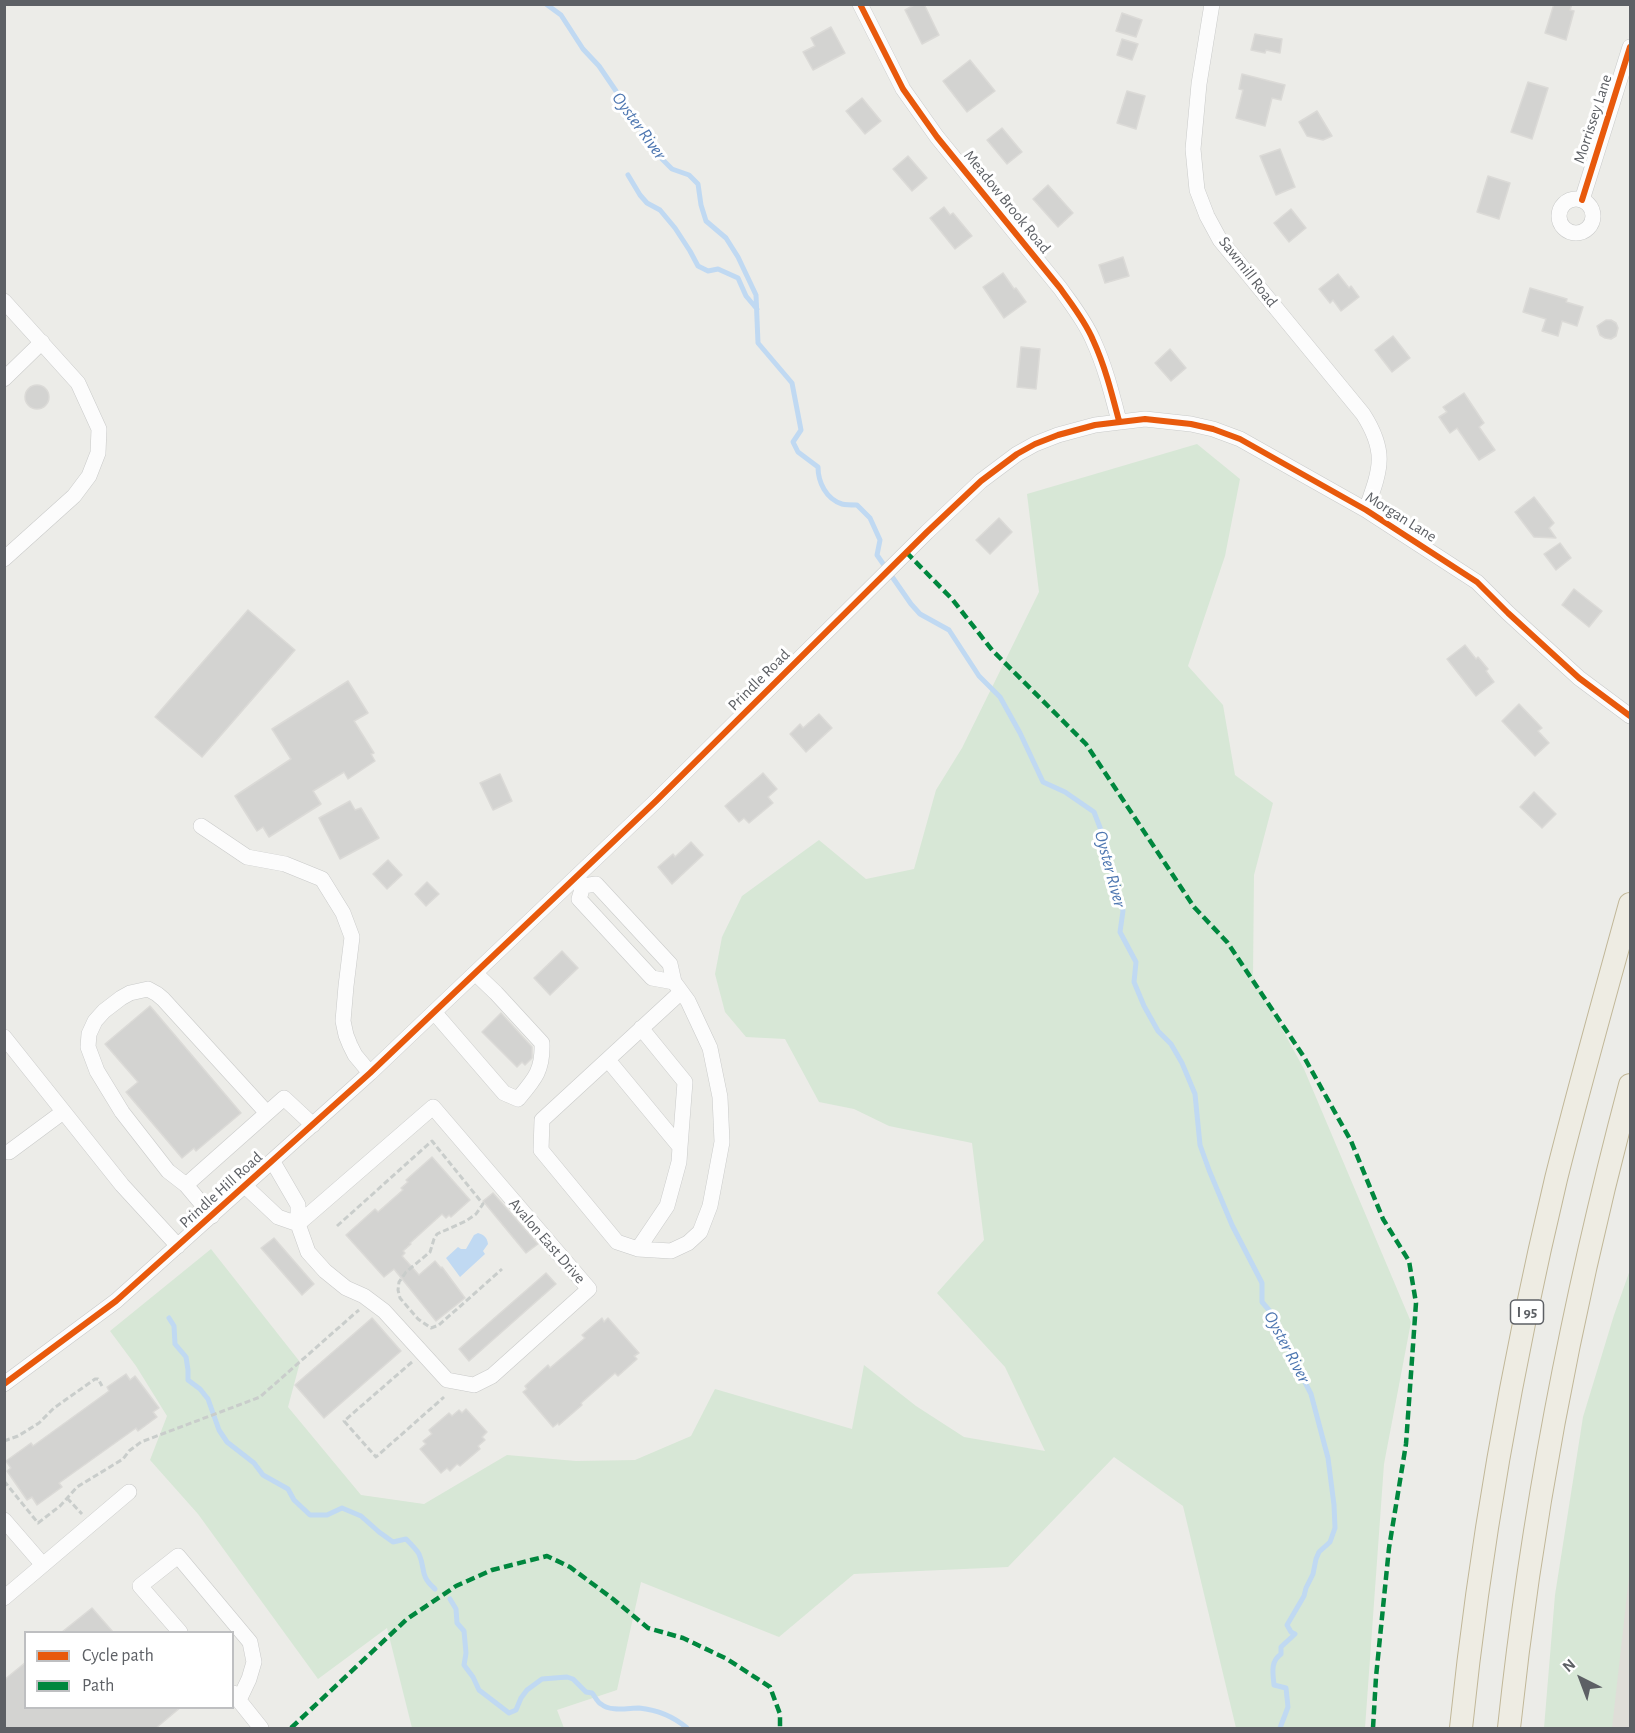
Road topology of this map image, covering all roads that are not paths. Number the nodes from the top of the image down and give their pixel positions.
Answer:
1 (860, 4) edge
2 (1212, 4) edge
3 (1630, 47) edge
4 (1582, 200) dead end
5 (4, 301) edge
6 (42, 342) junction
7 (4, 379) edge
8 (1119, 421) junction
9 (1366, 510) junction
10 (4, 559) edge
11 (1628, 714) edge
12 (201, 826) dead end
13 (579, 882) junction
14 (1630, 904) edge
15 (475, 973) junction
16 (678, 987) junction
17 (439, 1007) junction
18 (641, 1028) junction
19 (4, 1037) edge
20 (608, 1060) junction
21 (370, 1073) junction
22 (1630, 1085) edge
23 (63, 1112) junction
24 (267, 1113) junction
25 (314, 1125) junction
26 (680, 1147) junction
27 (9, 1152) dead end
28 (273, 1162) junction
29 (186, 1185) junction
30 (245, 1186) junction
31 (212, 1216) junction
32 (298, 1224) junction
33 (178, 1246) junction
34 (638, 1249) junction
35 (4, 1384) edge
36 (129, 1492) dead end
37 (4, 1520) edge
38 (43, 1565) junction
39 (4, 1598) edge
40 (179, 1631) edge
41 (236, 1696) edge
42 (261, 1728) edge
43 (1461, 1728) edge
44 (1509, 1728) edge

1 - 8 street, Meadow Brook Road
2 - 9 street, Sawmill Road
3 - 4 street, Morrissey Lane
5 - 6 street
6 - 7 street
6 - 10 street
8 - 9 street, Morgan Lane
8 - 13 street, Prindle Road
9 - 11 street, Morgan Lane
12 - 21 street
13 - 15 street, Prindle Road
13 - 16 street
13 - 16 street
14 - 43 highway, I 95
15 - 17 street, Prindle Road
15 - 17 street
16 - 18 street
16 - 34 street
17 - 21 street, Prindle Hill Road
18 - 20 street
18 - 26 street
19 - 23 street
20 - 26 street
20 - 34 street
21 - 25 street, Prindle Hill Road
22 - 44 highway
23 - 27 street
23 - 33 street
24 - 25 street
24 - 29 street
24 - 29 street
25 - 28 street, Prindle Hill Road
26 - 34 street
28 - 30 street, Prindle Hill Road
28 - 32 street, Avalon East Drive
29 - 31 street
30 - 31 street, Prindle Hill Road
30 - 32 street
31 - 33 street, Prindle Hill Road
32 - 32 street, Avalon East Drive
33 - 35 street, Prindle Hill Road
36 - 38 street
37 - 38 street
38 - 39 street
40 - 41 street
41 - 42 street

